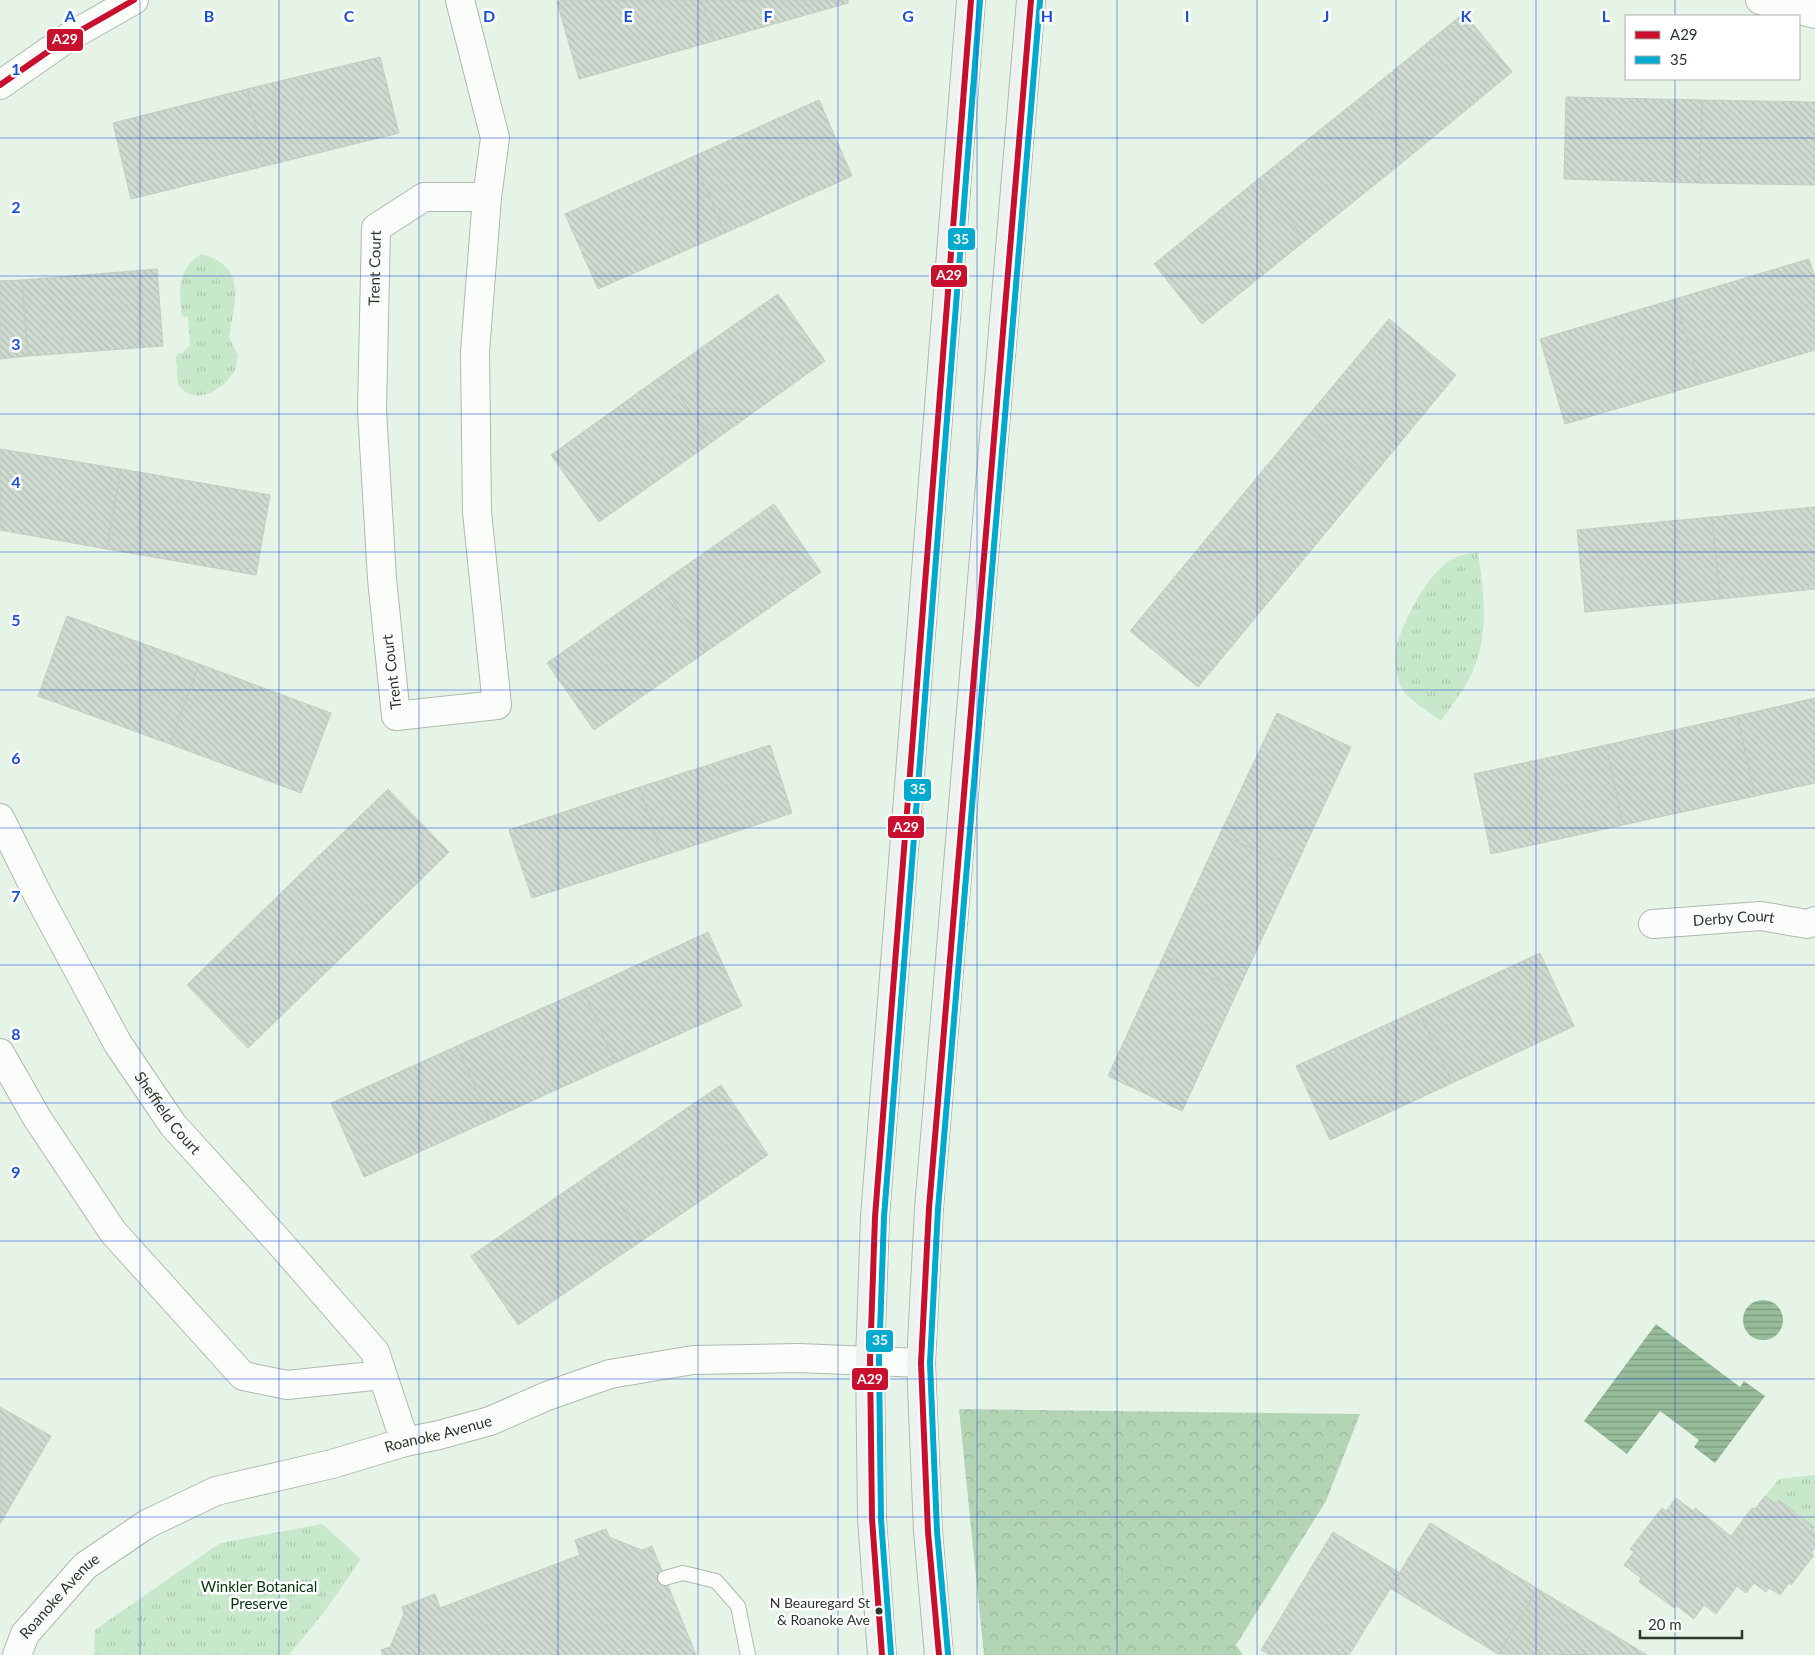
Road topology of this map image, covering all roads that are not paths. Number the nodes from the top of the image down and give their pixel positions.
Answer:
1 (134, 0) edge
2 (460, 0) edge
3 (971, 0) edge
4 (1031, 0) edge
5 (1760, 0) edge
6 (1815, 14) edge
7 (0, 85) edge
8 (487, 197) junction
9 (0, 818) edge
10 (1815, 920) edge
11 (1653, 924) dead end
12 (0, 1053) edge
13 (870, 1360) junction
14 (921, 1363) junction
15 (382, 1375) junction
16 (405, 1442) junction
17 (665, 1578) dead end
18 (17, 1655) edge
19 (748, 1655) edge
20 (882, 1655) edge
21 (939, 1655) edge

1 - 7 street
2 - 8 street, Trent Court
3 - 13 main road
4 - 14 main road
5 - 6 street
8 - 8 street, Trent Court
9 - 15 street, Sheffield Court
10 - 11 street, Derby Court
12 - 15 street
13 - 14 street, Roanoke Avenue
13 - 16 street, Roanoke Avenue
13 - 20 main road
14 - 21 main road
15 - 16 street, Sheffield Court
16 - 18 street, Roanoke Avenue
17 - 19 lane

